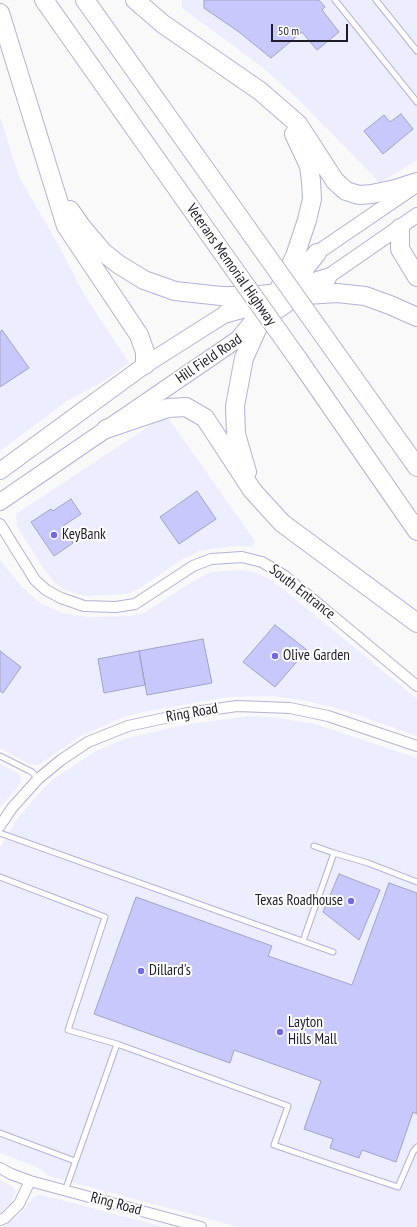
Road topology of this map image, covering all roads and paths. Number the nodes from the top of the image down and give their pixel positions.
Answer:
1 (44, 0) edge
2 (86, 0) edge
3 (135, 0) edge
4 (334, 0) edge
5 (376, 0) edge
6 (0, 13) edge
7 (417, 51) edge
8 (260, 91) junction
9 (417, 102) edge
10 (417, 182) edge
11 (417, 185) edge
12 (56, 189) junction
13 (417, 215) edge
14 (400, 228) junction
15 (317, 253) joint
16 (417, 277) edge
17 (327, 278) joint
18 (284, 292) junction
19 (252, 296) junction
20 (227, 314) junction
21 (417, 317) edge
22 (259, 325) junction
23 (241, 337) junction
24 (145, 365) junction
25 (79, 412) junction
26 (106, 429) junction
27 (417, 467) edge
28 (0, 471) edge
29 (0, 483) edge
30 (252, 490) junction
31 (0, 502) edge
32 (0, 524) edge
33 (417, 531) edge
34 (417, 623) edge
35 (417, 686) edge
36 (417, 746) edge
37 (0, 756) edge
38 (38, 779) junction
39 (0, 826) edge
40 (0, 833) edge
41 (314, 846) dead end
42 (334, 854) junction
43 (0, 877) edge
44 (417, 882) edge
45 (303, 941) junction
46 (333, 952) dead end
47 (117, 1044) junction
48 (0, 1133) edge
49 (417, 1147) edge
50 (75, 1161) junction
51 (0, 1168) edge
52 (30, 1181) junction
53 (65, 1191) junction
54 (0, 1220) edge
55 (201, 1227) edge

1 - 33 highway, Veterans Memorial Highway, bridge
2 - 27 highway, bridge
3 - 8 highway
4 - 9 lane
5 - 7 lane
6 - 12 highway
8 - 10 highway
8 - 18 highway
11 - 15 main road
12 - 19 highway
12 - 24 highway
13 - 14 main road
14 - 16 highway
14 - 17 main road
15 - 18 highway
17 - 18 highway
18 - 19 highway
18 - 20 highway
18 - 21 highway
18 - 22 highway
18 - 23 highway
19 - 20 main road, Hill Field Road
20 - 24 main road, Hill Field Road
22 - 23 main road, Hill Field Road
22 - 30 highway
23 - 26 main road, Hill Field Road
24 - 25 main road, Hill Field Road
25 - 28 main road, Hill Field Road
25 - 29 main road
26 - 30 highway
26 - 31 main road, Hill Field Road
30 - 34 highway
32 - 35 street, South Entrance
36 - 38 street, Ring Road
37 - 38 lane
38 - 39 street, Ring Road
40 - 45 lane
41 - 42 lane
42 - 44 lane
42 - 45 lane
43 - 47 lane
45 - 46 lane
47 - 49 lane
47 - 50 lane
48 - 50 lane
50 - 53 lane
51 - 52 street, Ring Road
52 - 53 street, Ring Road
52 - 54 street
53 - 55 street, Ring Road

